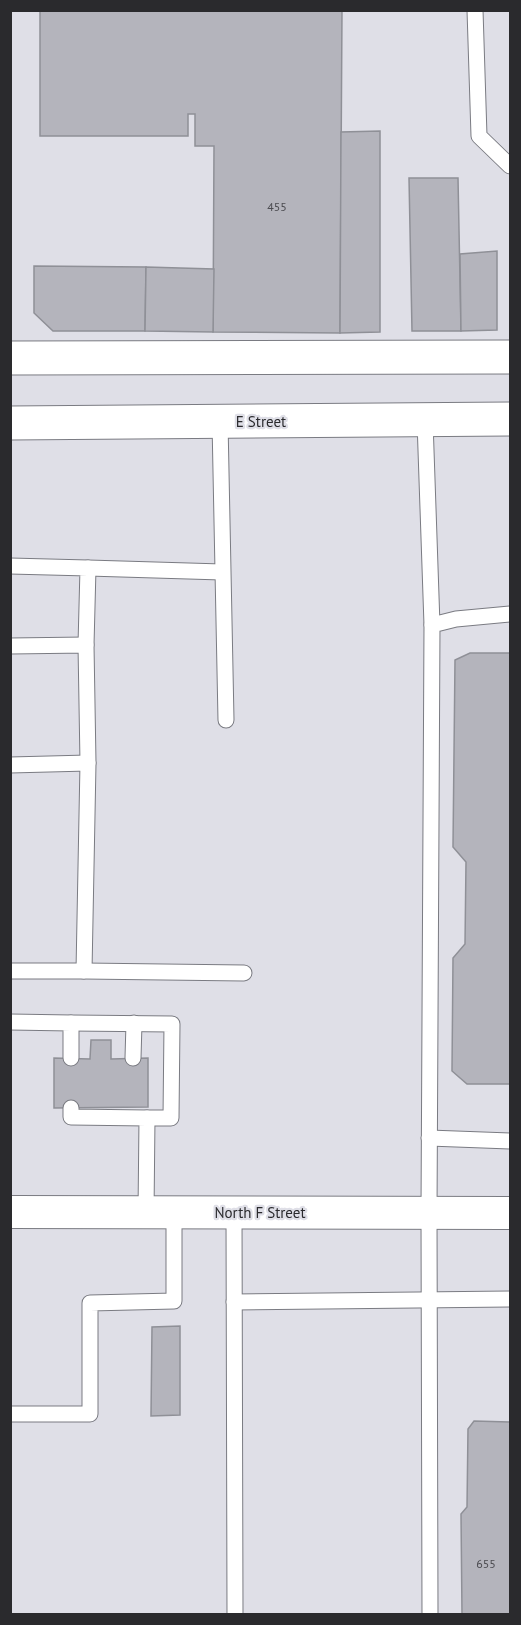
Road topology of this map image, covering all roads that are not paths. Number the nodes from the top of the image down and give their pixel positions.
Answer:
1 (475, 10) edge
2 (510, 166) edge
3 (510, 357) edge
4 (10, 358) edge
5 (510, 419) edge
6 (425, 421) junction
7 (220, 422) junction
8 (10, 423) edge
9 (10, 566) edge
10 (88, 568) junction
11 (222, 572) junction
12 (510, 614) edge
13 (432, 625) junction
14 (86, 645) junction
15 (10, 646) edge
16 (226, 720) dead end
17 (87, 763) junction
18 (10, 765) edge
19 (10, 971) edge
20 (84, 971) junction
21 (244, 973) dead end
22 (10, 1022) edge
23 (71, 1023) junction
24 (134, 1023) junction
25 (71, 1058) dead end
26 (133, 1058) dead end
27 (71, 1108) dead end
28 (137, 1114) junction
29 (429, 1137) junction
30 (510, 1141) edge
31 (10, 1212) edge
32 (160, 1213) junction
33 (234, 1213) junction
34 (429, 1213) junction
35 (510, 1213) edge
36 (510, 1299) edge
37 (429, 1300) junction
38 (234, 1302) junction
39 (10, 1414) edge
40 (235, 1614) edge
41 (430, 1614) edge

1 - 2 lane
3 - 4 main road
5 - 6 main road, E Street
6 - 7 main road, E Street
6 - 13 lane
7 - 8 main road, E Street
7 - 11 lane
9 - 10 lane
10 - 11 lane
10 - 14 lane
11 - 16 lane
12 - 13 lane
13 - 29 lane
14 - 15 lane
14 - 17 lane
17 - 18 lane
17 - 20 lane
19 - 20 lane
20 - 21 lane
22 - 23 lane
23 - 24 lane
23 - 25 lane
24 - 26 lane
24 - 28 lane
27 - 28 lane
28 - 32 lane
29 - 30 lane
29 - 34 lane
31 - 32 street, North F Street
32 - 33 street, North F Street
32 - 39 lane
33 - 34 street, North F Street
33 - 38 lane
34 - 35 street, North F Street
34 - 37 lane
36 - 37 lane
37 - 38 lane
37 - 41 lane
38 - 40 lane

